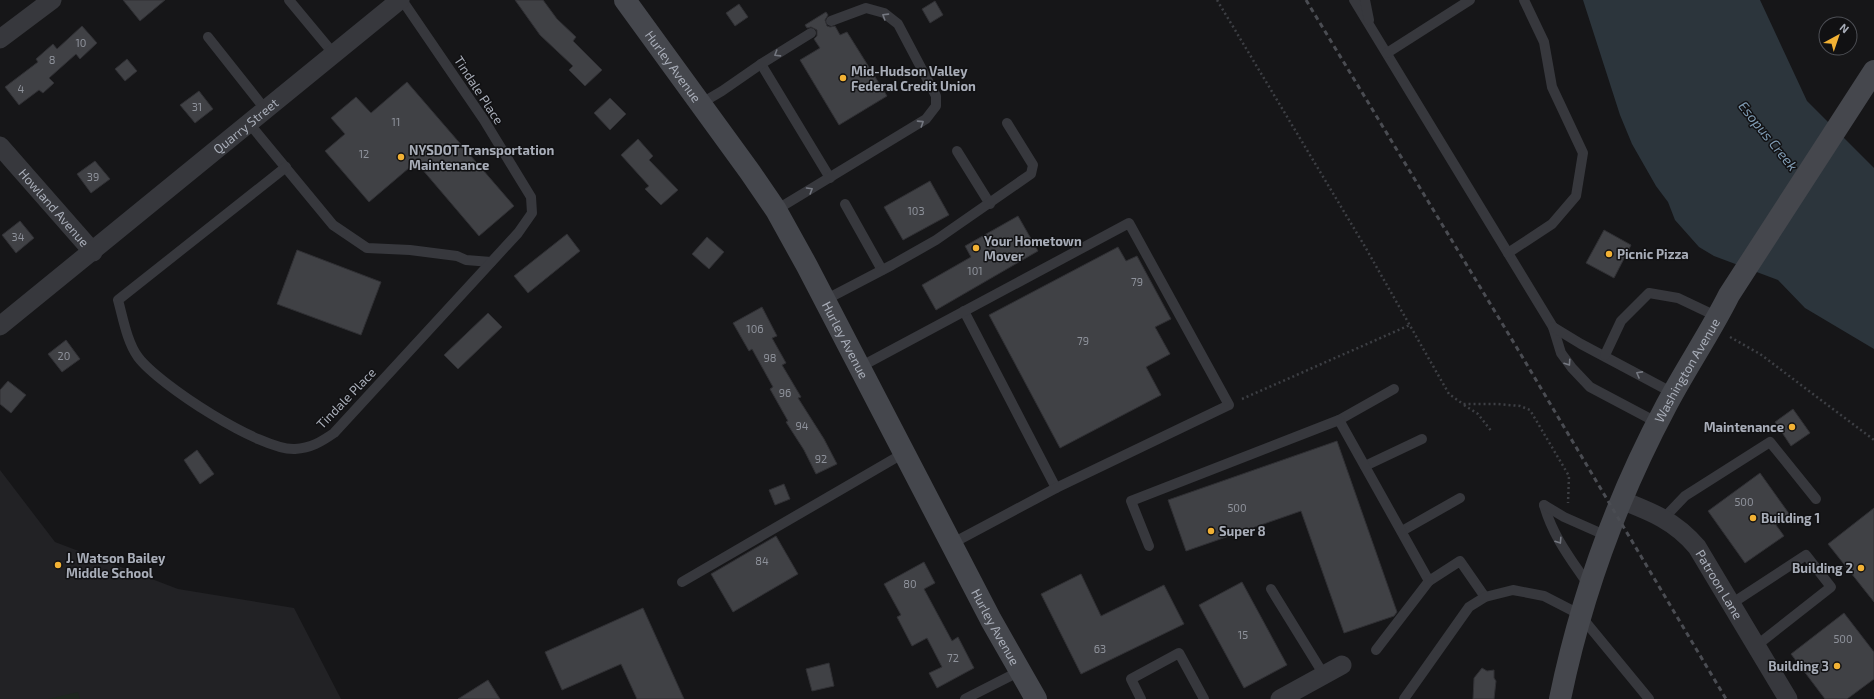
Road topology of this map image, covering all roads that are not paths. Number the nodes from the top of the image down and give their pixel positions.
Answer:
1 (52, 0) edge
2 (289, 0) edge
3 (401, 0) edge
4 (625, 0) edge
5 (1354, 0) edge
6 (1365, 0) edge
7 (1470, 0) edge
8 (1524, 0) edge
9 (831, 21) dead end
10 (1371, 28) junction
11 (811, 33) dead end
12 (208, 37) dead end
13 (0, 39) edge
14 (333, 53) junction
15 (1387, 54) junction
16 (761, 64) junction
17 (1869, 78) edge
18 (700, 104) junction
19 (265, 110) junction
20 (248, 122) junction
21 (1007, 123) dead end
22 (0, 146) edge
23 (957, 151) dead end
24 (286, 166) junction
25 (830, 178) junction
26 (845, 204) dead end
27 (990, 204) junction
28 (776, 210) junction
29 (93, 252) junction
30 (1508, 253) junction
31 (491, 262) junction
32 (882, 270) junction
33 (825, 300) junction
34 (964, 311) junction
35 (1715, 321) junction
36 (0, 326) edge
37 (1553, 327) junction
38 (1605, 355) junction
39 (860, 367) junction
40 (1394, 389) dead end
41 (1673, 393) junction
42 (1339, 420) junction
43 (1658, 422) junction
44 (1422, 439) dead end
45 (904, 454) junction
46 (1365, 466) junction
47 (1056, 488) junction
48 (1460, 498) dead end
49 (1816, 499) dead end
50 (1621, 500) junction
51 (1664, 518) junction
52 (1402, 531) junction
53 (1607, 536) junction
54 (951, 544) junction
55 (1149, 546) dead end
56 (1430, 581) junction
57 (682, 582) dead end
58 (1589, 586) junction
59 (1270, 589) dead end
60 (1485, 597) junction
61 (1731, 604) junction
62 (1579, 614) junction
63 (1756, 646) junction
64 (1376, 650) dead end
65 (1342, 665) dead end
66 (1020, 671) junction
67 (1324, 675) junction
68 (964, 699) edge
69 (1036, 699) edge
70 (1141, 699) edge
71 (1204, 699) edge
72 (1280, 699) edge
73 (1404, 699) edge
74 (1560, 699) edge
75 (1649, 699) edge
76 (1788, 699) edge

1 - 13 street
2 - 14 lane
3 - 14 street, Quarry Street
3 - 31 lane, Tindale Place
4 - 18 street, Hurley Avenue
5 - 10 lane
6 - 10 lane
7 - 15 lane
8 - 30 lane
25 -> 9 lane
10 - 15 lane
11 -> 16 lane
12 - 19 lane
14 - 19 street, Quarry Street
15 - 30 lane
16 - 18 lane
16 - 25 lane
17 - 35 street, Washington Avenue
18 - 28 street, Hurley Avenue
19 - 20 street, Quarry Street
20 - 24 lane
20 - 29 street, Quarry Street
21 - 27 lane
22 - 29 street, Howland Avenue
23 - 27 lane
24 - 31 lane
24 - 31 lane, Tindale Place
28 -> 25 lane
26 - 32 lane
27 - 32 lane
28 - 33 street, Hurley Avenue
29 - 36 street, Quarry Street
30 - 37 lane
32 - 33 lane
33 - 39 street, Hurley Avenue
34 - 39 lane
34 - 47 lane
34 - 47 lane
35 - 38 lane
35 - 41 street, Washington Avenue
37 - 38 lane
37 -> 43 lane
41 -> 38 lane
39 - 45 street, Hurley Avenue
40 - 42 lane
41 - 43 street, Washington Avenue
42 - 46 lane
42 - 55 lane
43 - 50 street, Washington Avenue
44 - 46 lane
45 - 54 street, Hurley Avenue
45 - 57 lane
46 - 52 lane
47 - 54 lane
48 - 52 lane
49 - 51 lane
50 - 51 street, Patroon Lane
50 - 53 street, Washington Avenue
51 - 61 street, Patroon Lane
52 - 56 lane
53 - 58 street, Washington Avenue
53 -> 58 lane
54 - 66 street, Hurley Avenue
56 - 60 lane
56 - 64 lane
58 - 62 street, Washington Avenue
59 - 67 lane
60 - 62 lane
60 - 73 lane
61 - 63 street, Patroon Lane
61 - 63 lane
62 - 74 street, Washington Avenue
62 - 75 lane
63 - 76 street, Patroon Lane
65 - 67 street
66 - 68 lane
66 - 69 street, Hurley Avenue
67 - 72 street
70 - 71 lane

